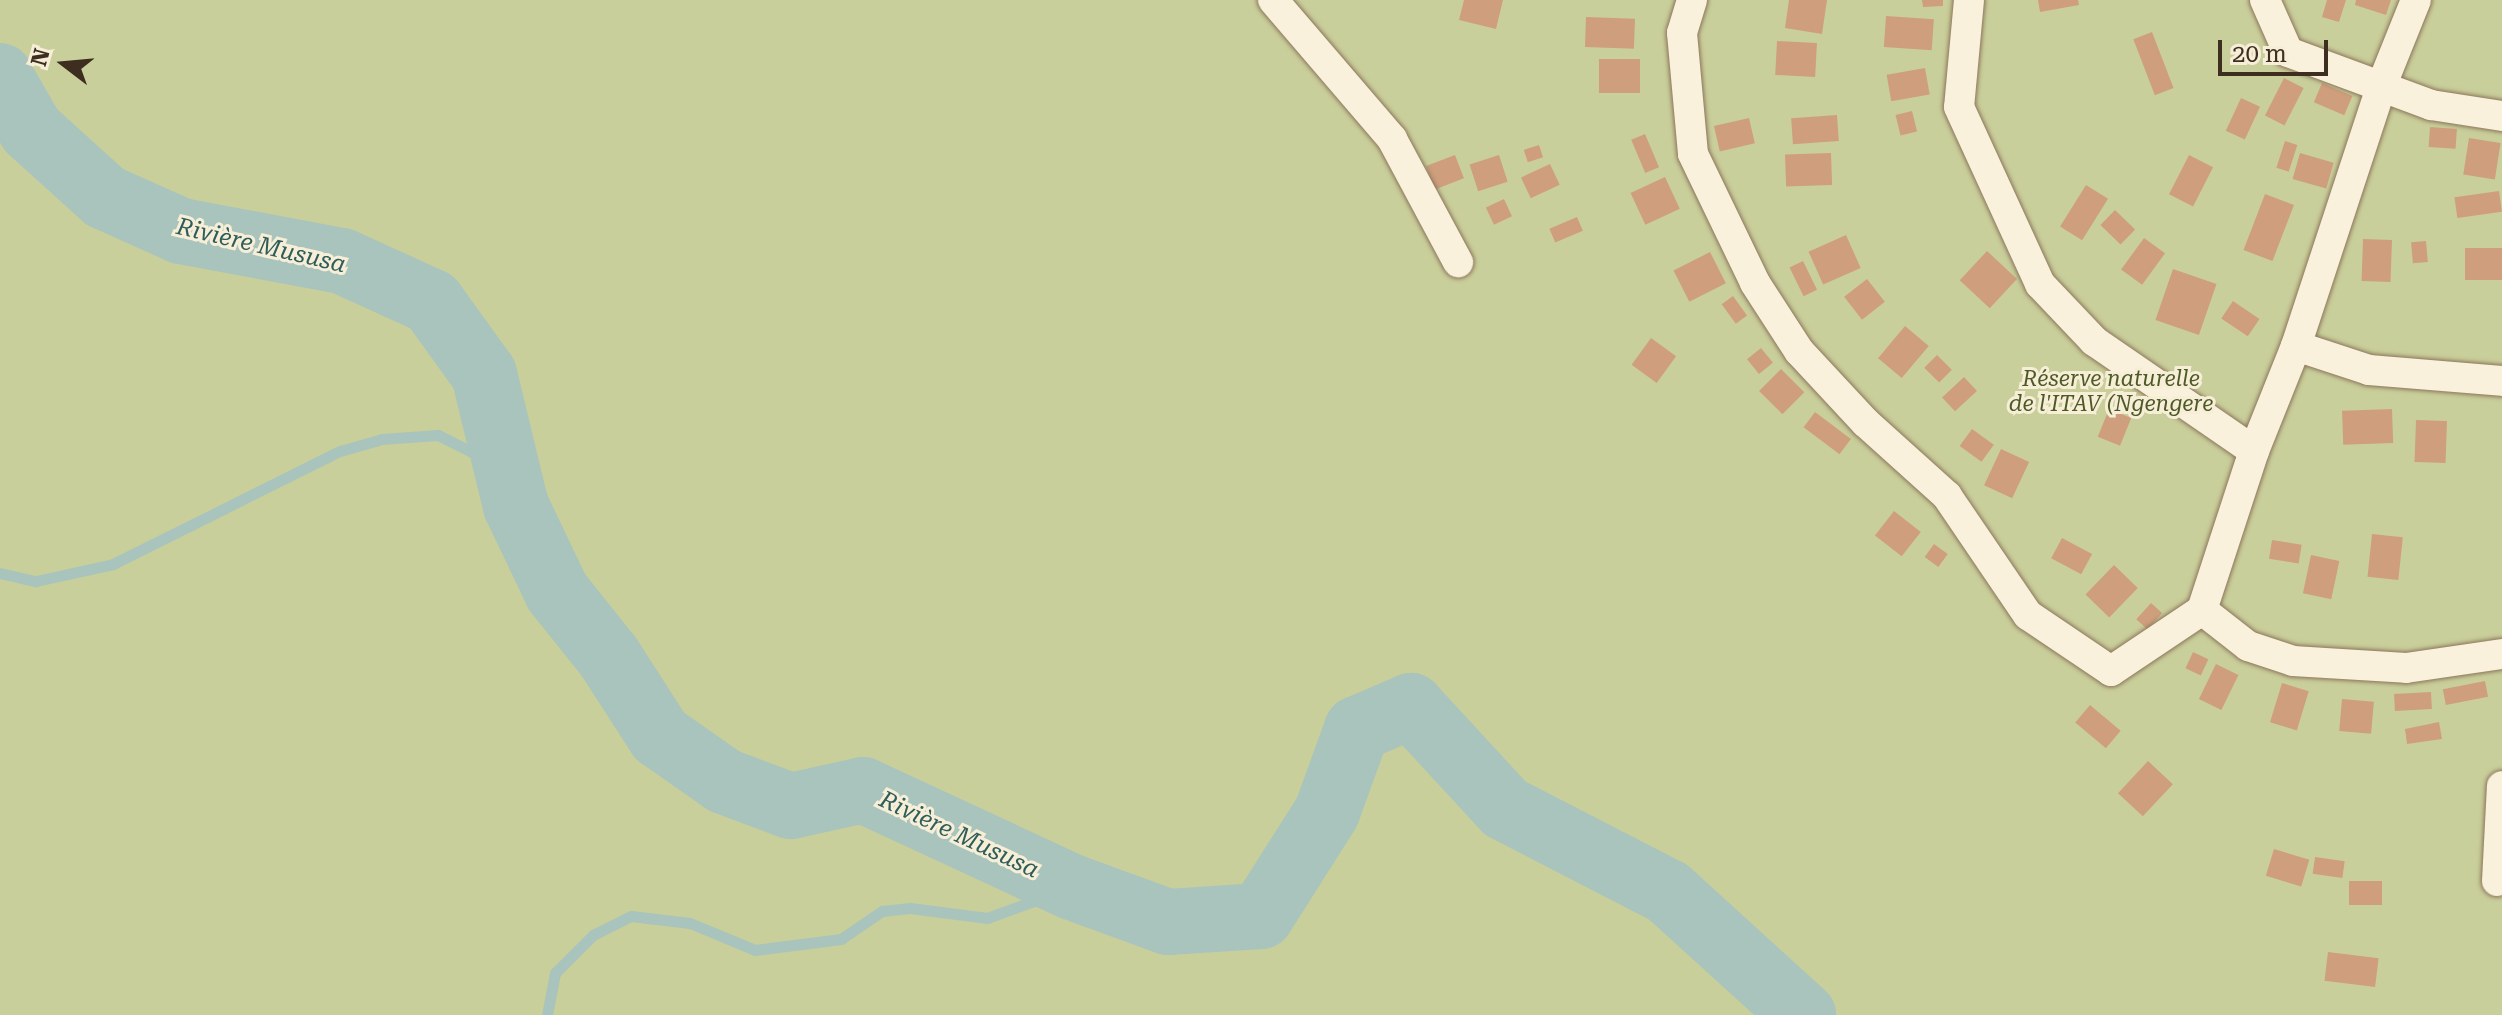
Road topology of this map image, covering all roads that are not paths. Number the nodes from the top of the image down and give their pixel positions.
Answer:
1 (1273, 0) edge
2 (1692, 0) edge
3 (1969, 0) edge
4 (2265, 0) edge
5 (2416, 0) edge
6 (2381, 87) junction
7 (2502, 116) edge
8 (1458, 262) dead end
9 (2296, 346) junction
10 (2502, 381) edge
11 (2254, 451) junction
12 (2202, 610) junction
13 (2502, 654) edge
14 (2502, 786) edge
15 (2497, 881) dead end

1 - 8 street
2 - 12 street
3 - 11 street
4 - 6 street
5 - 6 street
6 - 7 street
6 - 9 street
9 - 10 street
9 - 11 street
11 - 12 street
12 - 13 street
14 - 15 street

